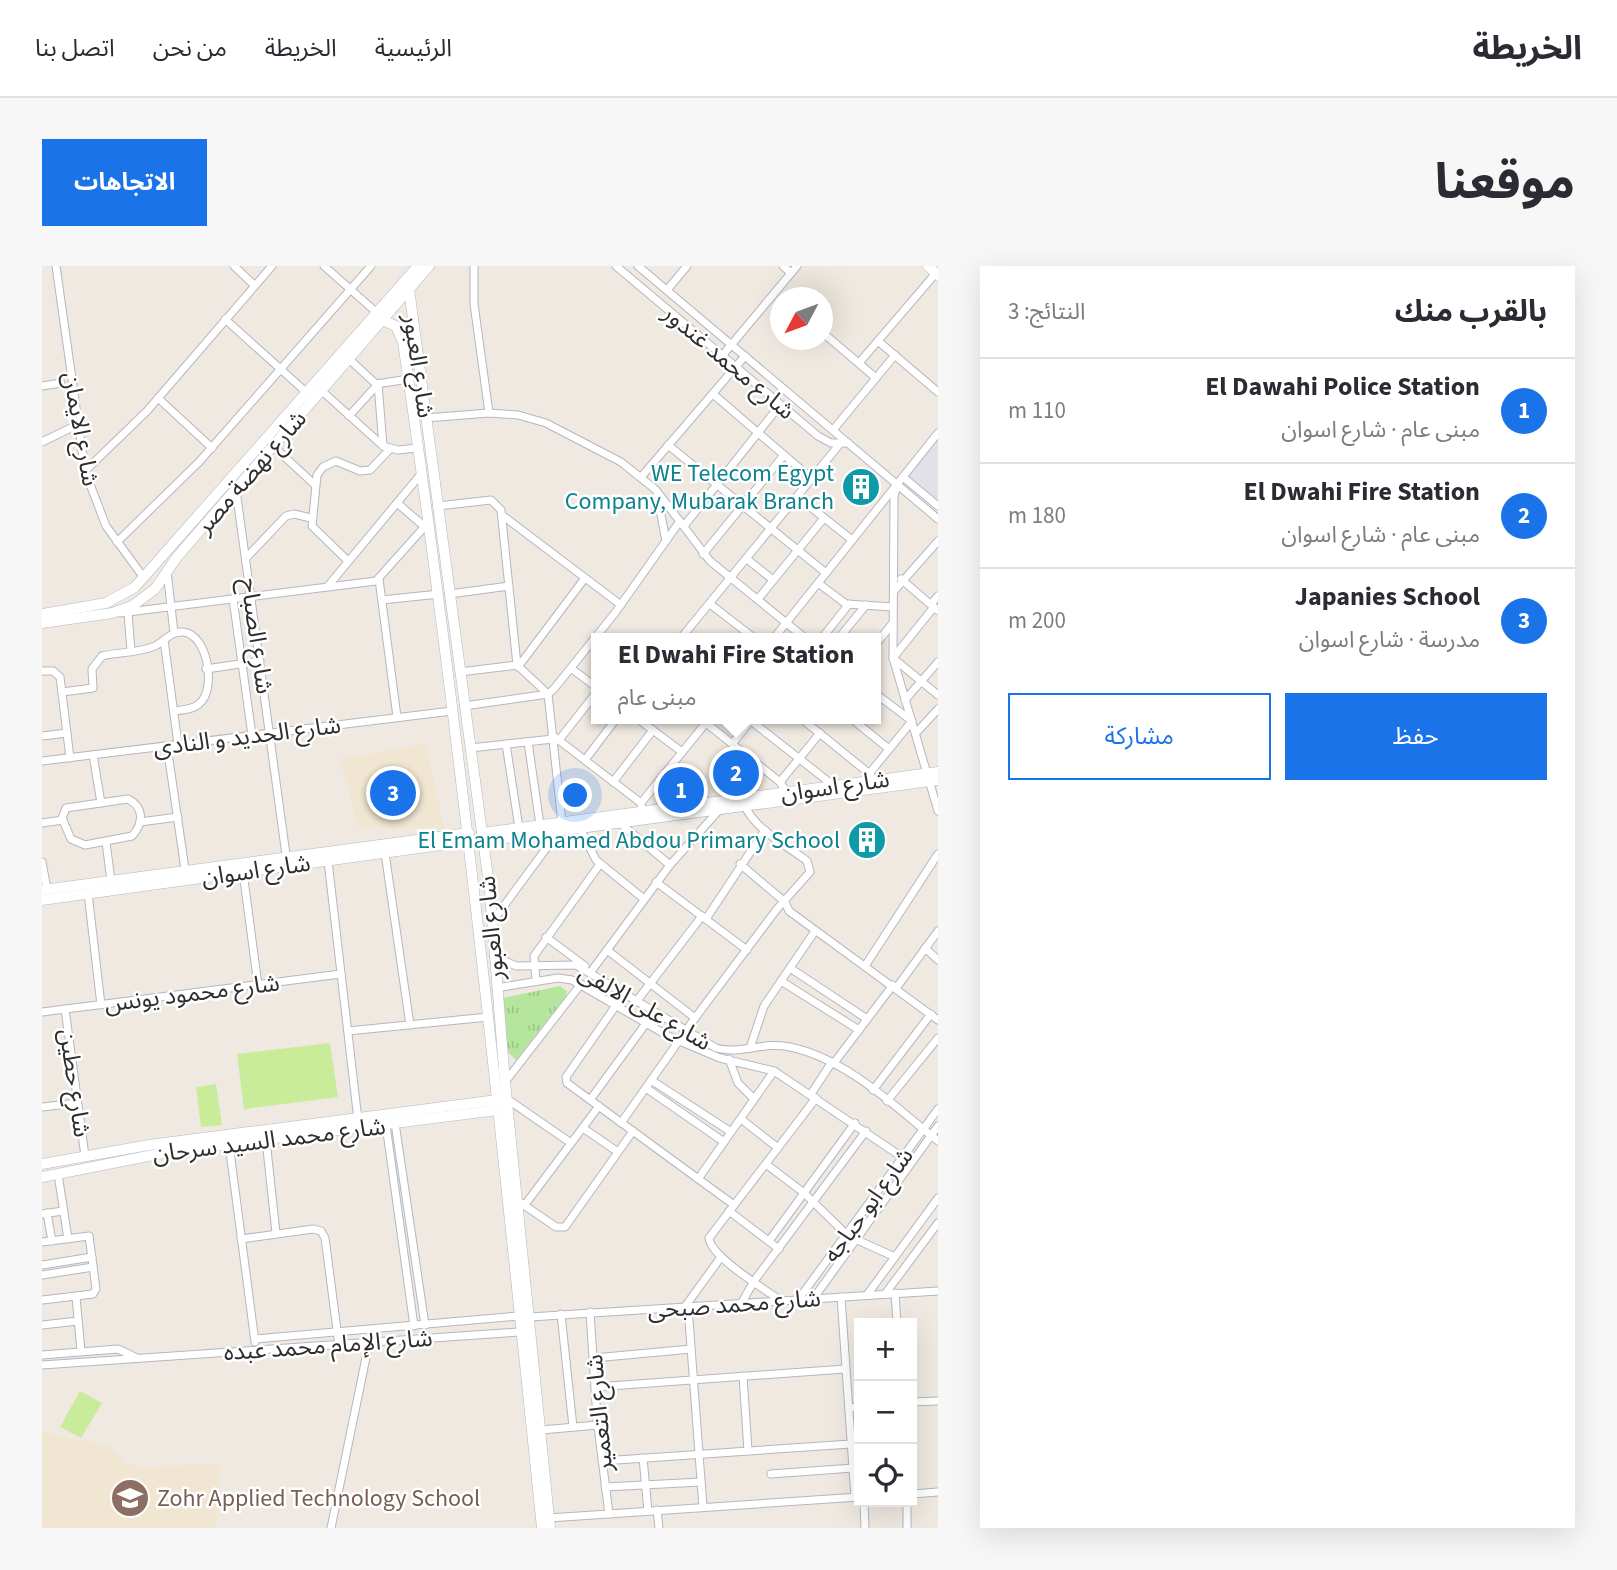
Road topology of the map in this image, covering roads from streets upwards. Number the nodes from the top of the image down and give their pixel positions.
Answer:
1 (56, 266) edge
2 (234, 266) edge
3 (272, 266) edge
4 (324, 266) edge
5 (371, 266) edge
6 (418, 266) edge
7 (429, 266) edge
8 (474, 266) edge
9 (616, 266) edge
10 (638, 266) edge
11 (687, 266) edge
12 (783, 266) edge
13 (797, 266) edge
14 (934, 271) edge
15 (791, 273) junction
16 (254, 285) junction
17 (783, 287) edge
18 (351, 289) junction
19 (409, 289) junction
20 (667, 290) junction
21 (770, 304) edge
22 (379, 316) junction
23 (225, 319) junction
24 (833, 341) edge
25 (878, 341) junction
26 (732, 344) junction
27 (895, 355) junction
28 (722, 356) junction
29 (745, 356) junction
30 (349, 359) junction
31 (859, 363) junction
32 (736, 367) junction
33 (281, 369) junction
34 (876, 378) junction
35 (409, 379) junction
36 (61, 383) dead end
37 (378, 384) junction
38 (42, 386) edge
39 (322, 391) junction
40 (306, 392) junction
41 (938, 392) edge
42 (713, 394) junction
43 (158, 398) junction
44 (423, 400) junction
45 (412, 402) junction
46 (780, 405) junction
47 (489, 413) junction
48 (349, 416) junction
49 (426, 418) junction
50 (79, 424) junction
51 (833, 430) junction
52 (758, 433) junction
53 (938, 433) edge
54 (42, 442) edge
55 (848, 443) junction
56 (668, 445) junction
57 (839, 445) junction
58 (273, 446) junction
59 (386, 447) junction
60 (212, 448) junction
61 (417, 448) junction
62 (784, 454) junction
63 (85, 471) junction
64 (421, 474) junction
65 (642, 476) junction
66 (903, 477) junction
67 (812, 479) junction
68 (897, 484) junction
69 (315, 485) junction
70 (717, 485) junction
71 (236, 490) junction
72 (656, 490) junction
73 (798, 497) junction
74 (397, 503) junction
75 (743, 505) junction
76 (438, 506) junction
77 (938, 506) edge
78 (502, 515) junction
79 (311, 518) junction
80 (824, 518) junction
81 (938, 519) edge
82 (682, 524) junction
83 (426, 526) junction
84 (772, 529) junction
85 (852, 540) junction
86 (666, 541) junction
87 (938, 541) edge
88 (117, 542) junction
89 (798, 550) junction
90 (703, 554) junction
91 (246, 558) junction
92 (747, 559) junction
93 (348, 561) junction
94 (167, 571) junction
95 (826, 573) junction
96 (895, 574) junction
97 (144, 578) junction
98 (585, 578) junction
99 (379, 579) junction
100 (731, 579) junction
101 (773, 580) junction
102 (903, 581) junction
103 (818, 583) junction
104 (509, 586) junction
105 (327, 587) junction
106 (894, 591) junction
107 (439, 594) junction
108 (450, 594) junction
109 (938, 596) edge
110 (252, 597) junction
111 (233, 599) junction
112 (758, 599) junction
113 (382, 600) junction
114 (710, 604) junction
115 (849, 604) junction
116 (621, 605) junction
117 (866, 605) junction
118 (171, 607) junction
119 (893, 607) junction
120 (934, 607) edge
121 (112, 613) junction
122 (128, 613) junction
123 (49, 616) edge
124 (42, 623) edge
125 (786, 623) junction
126 (892, 624) junction
127 (174, 633) junction
128 (600, 633) edge
129 (685, 633) edge
130 (748, 633) edge
131 (778, 633) edge
132 (799, 633) edge
133 (826, 633) edge
134 (843, 633) edge
135 (881, 638) edge
136 (164, 640) junction
137 (591, 645) edge
138 (131, 651) junction
139 (893, 658) junction
140 (260, 661) junction
141 (938, 662) edge
142 (242, 664) junction
143 (518, 666) junction
144 (206, 669) junction
145 (572, 669) junction
146 (42, 671) edge
147 (460, 672) junction
148 (922, 681) junction
149 (591, 683) edge
150 (461, 684) junction
151 (450, 685) junction
152 (62, 692) junction
153 (548, 694) junction
154 (938, 695) edge
155 (591, 698) edge
156 (881, 698) edge
157 (905, 699) junction
158 (464, 706) junction
159 (938, 709) edge
160 (452, 710) junction
161 (174, 712) junction
162 (397, 717) junction
163 (912, 721) junction
164 (612, 724) edge
165 (645, 724) edge
166 (705, 724) edge
167 (711, 724) edge
168 (748, 724) edge
169 (756, 724) edge
170 (808, 724) edge
171 (858, 724) edge
172 (653, 730) junction
173 (67, 733) junction
174 (270, 733) junction
175 (820, 733) junction
176 (916, 733) junction
177 (252, 735) junction
178 (42, 736) edge
179 (555, 738) junction
180 (528, 742) junction
181 (178, 744) junction
182 (506, 744) junction
183 (732, 744) junction
184 (167, 746) junction
185 (470, 748) junction
186 (889, 748) junction
187 (682, 752) junction
188 (93, 755) junction
189 (70, 758) junction
190 (799, 759) junction
191 (585, 760) junction
192 (42, 761) edge
193 (873, 777) junction
194 (934, 777) edge
195 (613, 782) junction
196 (780, 782) junction
197 (834, 786) junction
198 (789, 796) junction
199 (744, 802) junction
200 (101, 803) junction
201 (641, 807) junction
202 (721, 809) junction
203 (938, 811) edge
204 (178, 817) junction
205 (62, 820) junction
206 (140, 822) junction
207 (42, 823) edge
208 (620, 823) junction
209 (540, 825) junction
210 (561, 827) junction
211 (519, 828) junction
212 (580, 828) junction
213 (765, 830) junction
214 (469, 837) junction
215 (482, 837) junction
216 (106, 842) junction
217 (385, 853) junction
218 (938, 854) edge
219 (328, 860) junction
220 (42, 862) edge
221 (287, 862) junction
222 (600, 864) junction
223 (740, 864) junction
224 (670, 865) junction
225 (243, 872) junction
226 (186, 875) junction
227 (111, 881) junction
228 (656, 881) junction
229 (44, 890) edge
230 (490, 892) junction
231 (88, 893) junction
232 (475, 893) junction
233 (644, 899) junction
234 (42, 900) edge
235 (785, 902) junction
236 (704, 918) junction
237 (492, 925) junction
238 (478, 926) junction
239 (938, 930) edge
240 (815, 931) junction
241 (546, 937) junction
242 (925, 948) junction
243 (607, 950) junction
244 (747, 950) junction
245 (494, 956) junction
246 (938, 960) edge
247 (533, 965) junction
248 (865, 966) junction
249 (790, 968) junction
250 (590, 971) junction
251 (341, 974) junction
252 (536, 981) junction
253 (780, 981) junction
254 (651, 983) junction
255 (580, 984) junction
256 (258, 985) junction
257 (895, 986) junction
258 (496, 988) junction
259 (636, 1002) junction
260 (617, 1004) junction
261 (101, 1005) junction
262 (65, 1009) junction
263 (42, 1012) edge
264 (931, 1014) junction
265 (488, 1017) junction
266 (695, 1017) junction
267 (867, 1019) junction
268 (938, 1020) edge
269 (647, 1022) junction
270 (410, 1025) junction
271 (859, 1030) junction
272 (348, 1031) junction
273 (685, 1032) junction
274 (938, 1038) edge
275 (679, 1040) junction
276 (750, 1048) junction
277 (729, 1051) junction
278 (729, 1061) junction
279 (833, 1063) junction
280 (774, 1072) junction
281 (651, 1080) junction
282 (505, 1082) junction
283 (646, 1088) junction
284 (873, 1090) junction
285 (813, 1096) junction
286 (754, 1099) junction
287 (590, 1100) junction
288 (887, 1101) junction
289 (77, 1102) junction
290 (501, 1103) junction
291 (42, 1107) edge
292 (599, 1107) junction
293 (938, 1109) edge
294 (358, 1116) junction
295 (740, 1119) junction
296 (621, 1123) junction
297 (391, 1124) junction
298 (855, 1124) junction
299 (938, 1126) edge
300 (359, 1128) junction
301 (583, 1128) junction
302 (923, 1129) junction
303 (633, 1131) junction
304 (731, 1132) junction
305 (866, 1132) junction
306 (930, 1136) junction
307 (266, 1140) junction
308 (724, 1142) junction
309 (938, 1142) edge
310 (571, 1143) junction
311 (229, 1144) junction
312 (778, 1148) junction
313 (618, 1152) junction
314 (85, 1156) junction
315 (902, 1157) junction
316 (42, 1164) edge
317 (766, 1164) junction
318 (58, 1174) junction
319 (42, 1177) edge
320 (698, 1179) junction
321 (804, 1193) junction
322 (938, 1198) edge
323 (521, 1203) junction
324 (812, 1204) junction
325 (732, 1208) junction
326 (63, 1211) junction
327 (45, 1214) edge
328 (508, 1217) junction
329 (520, 1218) junction
330 (938, 1223) edge
331 (276, 1233) junction
332 (846, 1234) junction
333 (522, 1238) junction
334 (68, 1239) junction
335 (241, 1239) junction
336 (855, 1239) junction
337 (52, 1241) junction
338 (510, 1241) junction
339 (769, 1241) junction
340 (42, 1242) edge
341 (779, 1249) junction
342 (92, 1257) junction
343 (721, 1257) junction
344 (895, 1257) junction
345 (42, 1265) edge
346 (93, 1268) junction
347 (42, 1275) edge
348 (754, 1282) junction
349 (938, 1291) edge
350 (895, 1293) junction
351 (885, 1294) junction
352 (867, 1295) junction
353 (76, 1297) junction
354 (841, 1297) junction
355 (813, 1299) junction
356 (42, 1300) edge
357 (797, 1300) junction
358 (780, 1301) junction
359 (741, 1304) junction
360 (686, 1308) junction
361 (590, 1312) junction
362 (561, 1314) junction
363 (518, 1316) junction
364 (530, 1317) junction
365 (897, 1318) edge
366 (78, 1321) junction
367 (42, 1325) edge
368 (425, 1325) junction
369 (414, 1326) junction
370 (338, 1332) junction
371 (519, 1332) junction
372 (255, 1339) junction
373 (369, 1343) junction
374 (340, 1345) junction
375 (691, 1349) junction
376 (256, 1350) junction
377 (81, 1351) junction
378 (42, 1355) edge
379 (594, 1358) junction
380 (138, 1359) junction
381 (42, 1366) edge
382 (845, 1368) junction
383 (743, 1376) junction
384 (694, 1380) junction
385 (596, 1387) junction
386 (938, 1401) edge
387 (917, 1402) edge
388 (849, 1408) junction
389 (854, 1408) edge
390 (537, 1423) junction
391 (597, 1425) junction
392 (573, 1427) junction
393 (538, 1444) junction
394 (851, 1444) junction
395 (748, 1451) junction
396 (699, 1454) junction
397 (643, 1458) junction
398 (602, 1461) junction
399 (853, 1468) junction
400 (771, 1474) dead end
401 (854, 1475) edge
402 (701, 1482) junction
403 (645, 1485) junction
404 (605, 1487) junction
405 (938, 1492) edge
406 (917, 1494) edge
407 (854, 1497) edge
408 (703, 1507) junction
409 (864, 1507) edge
410 (907, 1507) edge
411 (657, 1510) junction
412 (648, 1511) junction
413 (608, 1514) junction
414 (550, 1523) edge
415 (331, 1528) edge
416 (542, 1528) edge
417 (659, 1528) edge
418 (865, 1528) edge
419 (907, 1528) edge

1 - 50 street, شارع الايمان
2 - 16 street
3 - 16 street
4 - 18 street
5 - 18 street
6 - 22 street, شارع نهضة مصر
7 - 19 street, شارع نهضة مصر
8 - 47 street
9 - 28 street, شارع محمد غندور
10 - 20 street, شارع محمد غندور
11 - 20 street
12 - 15 street
13 - 15 street
14 - 25 street
15 - 17 street
16 - 23 street
18 - 22 street
18 - 33 street
19 - 22 street, شارع نهضة مصر
19 - 44 street, شارع العبور
20 - 26 street, شارع محمد غندور
21 - 26 street
22 - 30 street, شارع نهضة مصر
22 - 35 street, شارع العبور
22 - 40 street, شارع نهضة مصر
23 - 33 street
23 - 43 street
24 - 31 street
25 - 27 street
25 - 31 street
26 - 28 street
26 - 29 street, شارع محمد غندور
27 - 34 street
27 - 41 street
28 - 32 street, شارع محمد غندور
29 - 32 street
29 - 51 street, شارع محمد غندور
30 - 37 street
30 - 39 street, شارع نهضة مصر
31 - 34 street
32 - 42 street
32 - 46 street, شارع محمد غندور
33 - 40 street
33 - 60 street
34 - 51 street
35 - 37 street
35 - 45 street, شارع العبور
36 - 38 street
37 - 48 street
37 - 59 street
39 - 48 street
39 - 58 street, شارع نهضة مصر
40 - 97 street, شارع نهضة مصر
42 - 52 street
42 - 56 street
43 - 60 street
43 - 63 street
44 - 45 street
44 - 49 street, شارع العبور
45 - 61 street, شارع العبور
46 - 52 street
46 - 57 street, شارع محمد غندور
47 - 49 street
47 - 65 street
48 - 59 street
49 - 76 street, شارع العبور
50 - 54 street
50 - 63 street, شارع الايمان
51 - 55 street, شارع محمد غندور
52 - 62 street
52 - 70 street
53 - 66 street
55 - 57 street
55 - 68 street, شارع محمد غندور
56 - 65 street
56 - 70 street
57 - 67 street
58 - 69 street
58 - 71 street, شارع نهضة مصر
59 - 61 street
59 - 69 street
60 - 88 street
61 - 64 street, شارع العبور
62 - 67 street
62 - 75 street
63 - 88 street, شارع الايمان
64 - 74 street
64 - 83 street, شارع العبور
65 - 72 street
66 - 68 street
66 - 77 street
67 - 73 street
68 - 81 street, شارع محمد غندور
68 - 85 street
68 - 96 street
69 - 79 street
70 - 75 street
70 - 82 street
71 - 91 street, شارع الصباح
71 - 94 street, شارع نهضة مصر
72 - 82 street
72 - 86 street
73 - 80 street
73 - 84 street
74 - 83 street
74 - 93 street
75 - 84 street
75 - 90 street
76 - 78 street
76 - 108 street, شارع العبور
78 - 98 street
78 - 104 street
79 - 91 street
79 - 93 street
80 - 85 street
80 - 89 street
82 - 86 street
82 - 90 street
83 - 99 street
83 - 107 street, شارع العبور
84 - 89 street
84 - 92 street
85 - 95 street
86 - 116 street
87 - 102 street
88 - 97 street, شارع الايمان
89 - 95 street
89 - 101 street
90 - 100 street
91 - 110 street, شارع الصباح
92 - 100 street
92 - 101 street
93 - 105 street
94 - 118 street
94 - 121 street, شارع نهضة مصر
95 - 103 street
96 - 102 street
96 - 106 street
97 - 123 street, شارع نهضة مصر
98 - 116 street
98 - 143 street
99 - 105 street
99 - 113 street
100 - 112 street
100 - 114 street
101 - 112 street
102 - 106 street
102 - 120 street
103 - 115 street
103 - 125 street
104 - 108 street
104 - 143 street
105 - 110 street
106 - 119 street
107 - 113 street
107 - 151 street, شارع العبور
108 - 147 street, شارع العبور
109 - 120 street
110 - 111 street
110 - 140 street, شارع الصباح
111 - 118 street
111 - 142 street
112 - 125 street
113 - 162 street
114 - 129 street
114 - 130 street
115 - 117 street
115 - 133 street
116 - 128 street
117 - 119 street
117 - 134 street
118 - 122 street
118 - 127 street
119 - 126 street
120 - 139 street
121 - 122 street
121 - 123 street, شارع نهضة مصر
122 - 138 street
123 - 124 street, شارع نهضة مصر
125 - 131 street
125 - 132 street
126 - 135 street
126 - 139 street
127 - 136 street
127 - 144 street
136 - 138 street
136 - 161 street
137 - 145 street
138 - 152 street
139 - 148 street
139 - 157 street
140 - 142 street
140 - 174 street, شارع الصباح
141 - 148 street
142 - 144 street
142 - 177 street
143 - 147 street
143 - 153 street
144 - 161 street
145 - 149 street
145 - 153 street
146 - 152 street
147 - 150 street, شارع العبور
148 - 154 street
148 - 157 street
150 - 151 street
150 - 158 street, شارع العبور
151 - 160 street, شارع العبور
152 - 173 street
153 - 158 street
153 - 179 street
155 - 179 street
156 - 163 street
157 - 163 street
158 - 185 street, شارع العبور
159 - 176 street
160 - 162 street, شارع الحديد و النادى
160 - 214 street, شارع العبور
161 - 181 street
162 - 174 street, شارع الحديد و النادى
163 - 176 street
163 - 186 street
164 - 191 street
165 - 172 street
166 - 187 street
167 - 183 street
168 - 183 street
169 - 190 street
170 - 175 street
171 - 186 street
172 - 187 street
172 - 195 street
173 - 178 street
173 - 189 street
174 - 177 street, شارع الحديد و النادى
174 - 221 street, شارع الصباح
175 - 190 street
175 - 193 street
176 - 194 street
177 - 181 street, شارع الحديد و النادى
179 - 180 street
179 - 191 street
179 - 210 street
180 - 182 street
180 - 209 street
181 - 184 street, شارع الحديد و النادى
182 - 185 street
182 - 211 street
183 - 196 street
184 - 188 street, شارع الحديد و النادى
184 - 204 street
185 - 215 street, شارع العبور
186 - 193 street
187 - 201 street
188 - 189 street, شارع الحديد و النادى
188 - 200 street
189 - 192 street, شارع الحديد و النادى
190 - 196 street
190 - 197 street
191 - 195 street
193 - 194 street, شارع اسوان
193 - 197 street, شارع اسوان
194 - 198 street, شارع اسوان
194 - 203 street
195 - 201 street
196 - 198 street
197 - 198 street, شارع اسوان
198 - 199 street, شارع اسوان
199 - 201 street, شارع اسوان
199 - 202 street, شارع اسوان
199 - 213 street
200 - 205 street
200 - 206 street
201 - 210 street, شارع اسوان
202 - 208 street, شارع اسوان
202 - 224 street
204 - 206 street
204 - 226 street
205 - 207 street
205 - 216 street
206 - 216 street
208 - 212 street, شارع اسوان
208 - 224 street
209 - 210 street, شارع اسوان
209 - 211 street, شارع اسوان
210 - 212 street, شارع اسوان
210 - 215 street, شارع اسوان
210 - 237 street
211 - 215 street, شارع اسوان
212 - 222 street
213 - 223 street
213 - 235 street
214 - 217 street, شارع اسوان
214 - 221 street, شارع اسوان
214 - 232 street, شارع العبور
215 - 230 street, شارع العبور
216 - 227 street
217 - 219 street, شارع اسوان
217 - 270 street
218 - 248 street
219 - 221 street, شارع اسوان
219 - 251 street
220 - 229 street
221 - 225 street, شارع اسوان
221 - 226 street, شارع اسوان
222 - 233 street
222 - 241 street
223 - 235 street
223 - 236 street
224 - 228 street
225 - 226 street, شارع اسوان
225 - 256 street
226 - 227 street, شارع اسوان
226 - 231 street, شارع اسوان
227 - 229 street, شارع اسوان
228 - 233 street
228 - 236 street
230 - 232 street
230 - 237 street, شارع العبور
231 - 234 street, شارع اسوان
231 - 261 street
232 - 238 street, شارع العبور
233 - 243 street
235 - 240 street
235 - 244 street
236 - 244 street
236 - 254 street
237 - 238 street
237 - 245 street, شارع العبور
238 - 265 street, شارع العبور
239 - 242 street
240 - 248 street
240 - 249 street
241 - 247 street
241 - 250 street
242 - 246 street
242 - 257 street
243 - 250 street
243 - 254 street
244 - 266 street
245 - 247 street, شارع على الالفى
245 - 258 street, شارع العبور
247 - 250 street, شارع على الالفى
247 - 252 street
248 - 257 street
249 - 253 street
249 - 267 street
250 - 259 street, شارع على الالفى
251 - 256 street, شارع محمود يونس
251 - 272 street
252 - 255 street, شارع على الالفى
252 - 258 street, شارع على الالفى
253 - 271 street
253 - 276 street
254 - 259 street
254 - 266 street
255 - 260 street, شارع على الالفى
255 - 282 street
256 - 261 street, شارع محمود يونس
257 - 264 street
257 - 267 street
258 - 282 street, شارع العبور
259 - 273 street, شارع على الالفى
260 - 269 street, شارع على الالفى
260 - 287 street
261 - 262 street, شارع محمود يونس
262 - 263 street, شارع محمود يونس
262 - 289 street, شارع حطين
264 - 268 street
264 - 284 street
265 - 270 street
265 - 290 street, شارع العبور
266 - 273 street
267 - 271 street
269 - 275 street, شارع على الالفى
269 - 287 street
270 - 272 street
271 - 279 street
272 - 294 street
273 - 275 street
273 - 277 street, شارع على الالفى
274 - 288 street
275 - 278 street, شارع على الالفى
275 - 281 street
276 - 277 street, شارع على الالفى
276 - 279 street, شارع على الالفى
277 - 278 street
278 - 280 street, شارع على الالفى
278 - 286 street
279 - 284 street, شارع على الالفى
279 - 285 street
280 - 285 street, شارع على الالفى
280 - 286 street
281 - 283 street
281 - 304 street
282 - 290 street, شارع العبور
283 - 296 street
283 - 308 street
284 - 288 street, شارع على الالفى
285 - 298 street, شارع على الالفى
285 - 312 street
286 - 295 street
287 - 292 street
288 - 302 street, شارع على الالفى
289 - 291 street
289 - 314 street, شارع حطين
290 - 294 street, شارع محمد السيد سرحان
290 - 297 street, شارع محمد السيد سرحان
290 - 310 street
290 - 323 street, شارع العبور
290 - 328 street, شارع العبور
292 - 296 street
292 - 301 street
293 - 302 street, شارع ابو حباجه
294 - 300 street
294 - 314 street, شارع محمد السيد سرحان
295 - 304 street
295 - 312 street
296 - 303 street
297 - 300 street, شارع محمد السيد سرحان
297 - 368 street
297 - 369 street
298 - 305 street, شارع على الالفى
298 - 321 street
299 - 306 street, شارع ابو حباجه
300 - 307 street, شارع محمد السيد سرحان
301 - 310 street
301 - 313 street
302 - 306 street, شارع على الالفى
302 - 315 street, شارع ابو حباجه
303 - 313 street
303 - 320 street
304 - 308 street
305 - 315 street, شارع على الالفى
305 - 324 street
306 - 309 street, شارع على الالفى
306 - 336 street, شارع ابو حباجه
307 - 311 street, شارع محمد السيد سرحان
307 - 331 street
308 - 320 street
310 - 323 street
311 - 318 street, شارع محمد السيد سرحان
311 - 335 street
312 - 317 street
313 - 323 street
314 - 316 street, شارع محمد السيد سرحان
315 - 332 street, شارع ابو حباجه
317 - 321 street
317 - 325 street
318 - 319 street, شارع محمد السيد سرحان
318 - 326 street
320 - 325 street
321 - 324 street
321 - 339 street
322 - 344 street
323 - 329 street, شارع العبور
324 - 332 street
324 - 341 street
325 - 339 street
325 - 343 street
326 - 327 street
326 - 334 street
327 - 337 street
328 - 329 street
328 - 338 street, شارع العبور
329 - 333 street, شارع العبور
330 - 351 street
331 - 335 street
331 - 370 street
332 - 357 street, شارع ابو حباجه
333 - 338 street
333 - 364 street, شارع العبور
334 - 337 street
334 - 342 street
335 - 372 street
336 - 344 street
336 - 355 street, شارع ابو حباجه
337 - 340 street
338 - 363 street, شارع العبور
339 - 341 street
341 - 348 street
342 - 345 street
342 - 346 street
343 - 348 street
343 - 360 street
344 - 352 street
346 - 347 street
346 - 353 street
348 - 358 street
348 - 359 street
349 - 350 street, شارع محمد صبحى
350 - 351 street, شارع محمد صبحى
350 - 365 street
351 - 352 street, شارع محمد صبحى
352 - 354 street, شارع محمد صبحى
353 - 356 street
353 - 366 street
354 - 355 street, شارع محمد صبحى
354 - 382 street
355 - 357 street, شارع محمد صبحى
357 - 358 street, شارع محمد صبحى
358 - 359 street, شارع محمد صبحى
359 - 360 street, شارع محمد صبحى
360 - 361 street, شارع محمد صبحى
360 - 375 street
361 - 362 street, شارع محمد صبحى
361 - 379 street, شارع التعمير
362 - 364 street, شارع محمد صبحى
362 - 392 street
363 - 368 street, شارع الإمام محمد عبده
363 - 371 street, شارع العبور
364 - 390 street, شارع العبور
366 - 367 street
366 - 377 street
368 - 369 street, شارع الإمام محمد عبده
369 - 370 street, شارع الإمام محمد عبده
370 - 372 street, شارع الإمام محمد عبده
370 - 374 street
371 - 373 street, شارع الإمام محمد عبده
371 - 390 street, شارع العبور
372 - 376 street
373 - 374 street, شارع الإمام محمد عبده
373 - 415 street
374 - 376 street, شارع الإمام محمد عبده
375 - 379 street
375 - 384 street
376 - 380 street, شارع الإمام محمد عبده
377 - 378 street, شارع الإمام محمد عبده
377 - 380 street, شارع الإمام محمد عبده
379 - 385 street, شارع التعمير
380 - 381 street, شارع الإمام محمد عبده
382 - 383 street
382 - 388 street
383 - 384 street
383 - 395 street
384 - 385 street
384 - 396 street
385 - 391 street, شارع التعمير
386 - 387 street
388 - 389 street
388 - 394 street
390 - 392 street
390 - 393 street, شارع العبور
391 - 392 street
391 - 398 street, شارع التعمير
393 - 414 street, شارع العبور
393 - 416 street, شارع العبور
394 - 395 street
394 - 399 street
395 - 396 street
396 - 397 street
396 - 402 street
397 - 398 street
397 - 403 street
398 - 404 street, شارع التعمير
399 - 400 street
399 - 401 street
402 - 403 street
402 - 408 street
403 - 404 street
403 - 412 street
404 - 413 street, شارع التعمير
405 - 406 street
407 - 408 street
408 - 411 street
409 - 418 street
410 - 419 street
411 - 412 street
411 - 417 street
412 - 413 street
413 - 414 street

